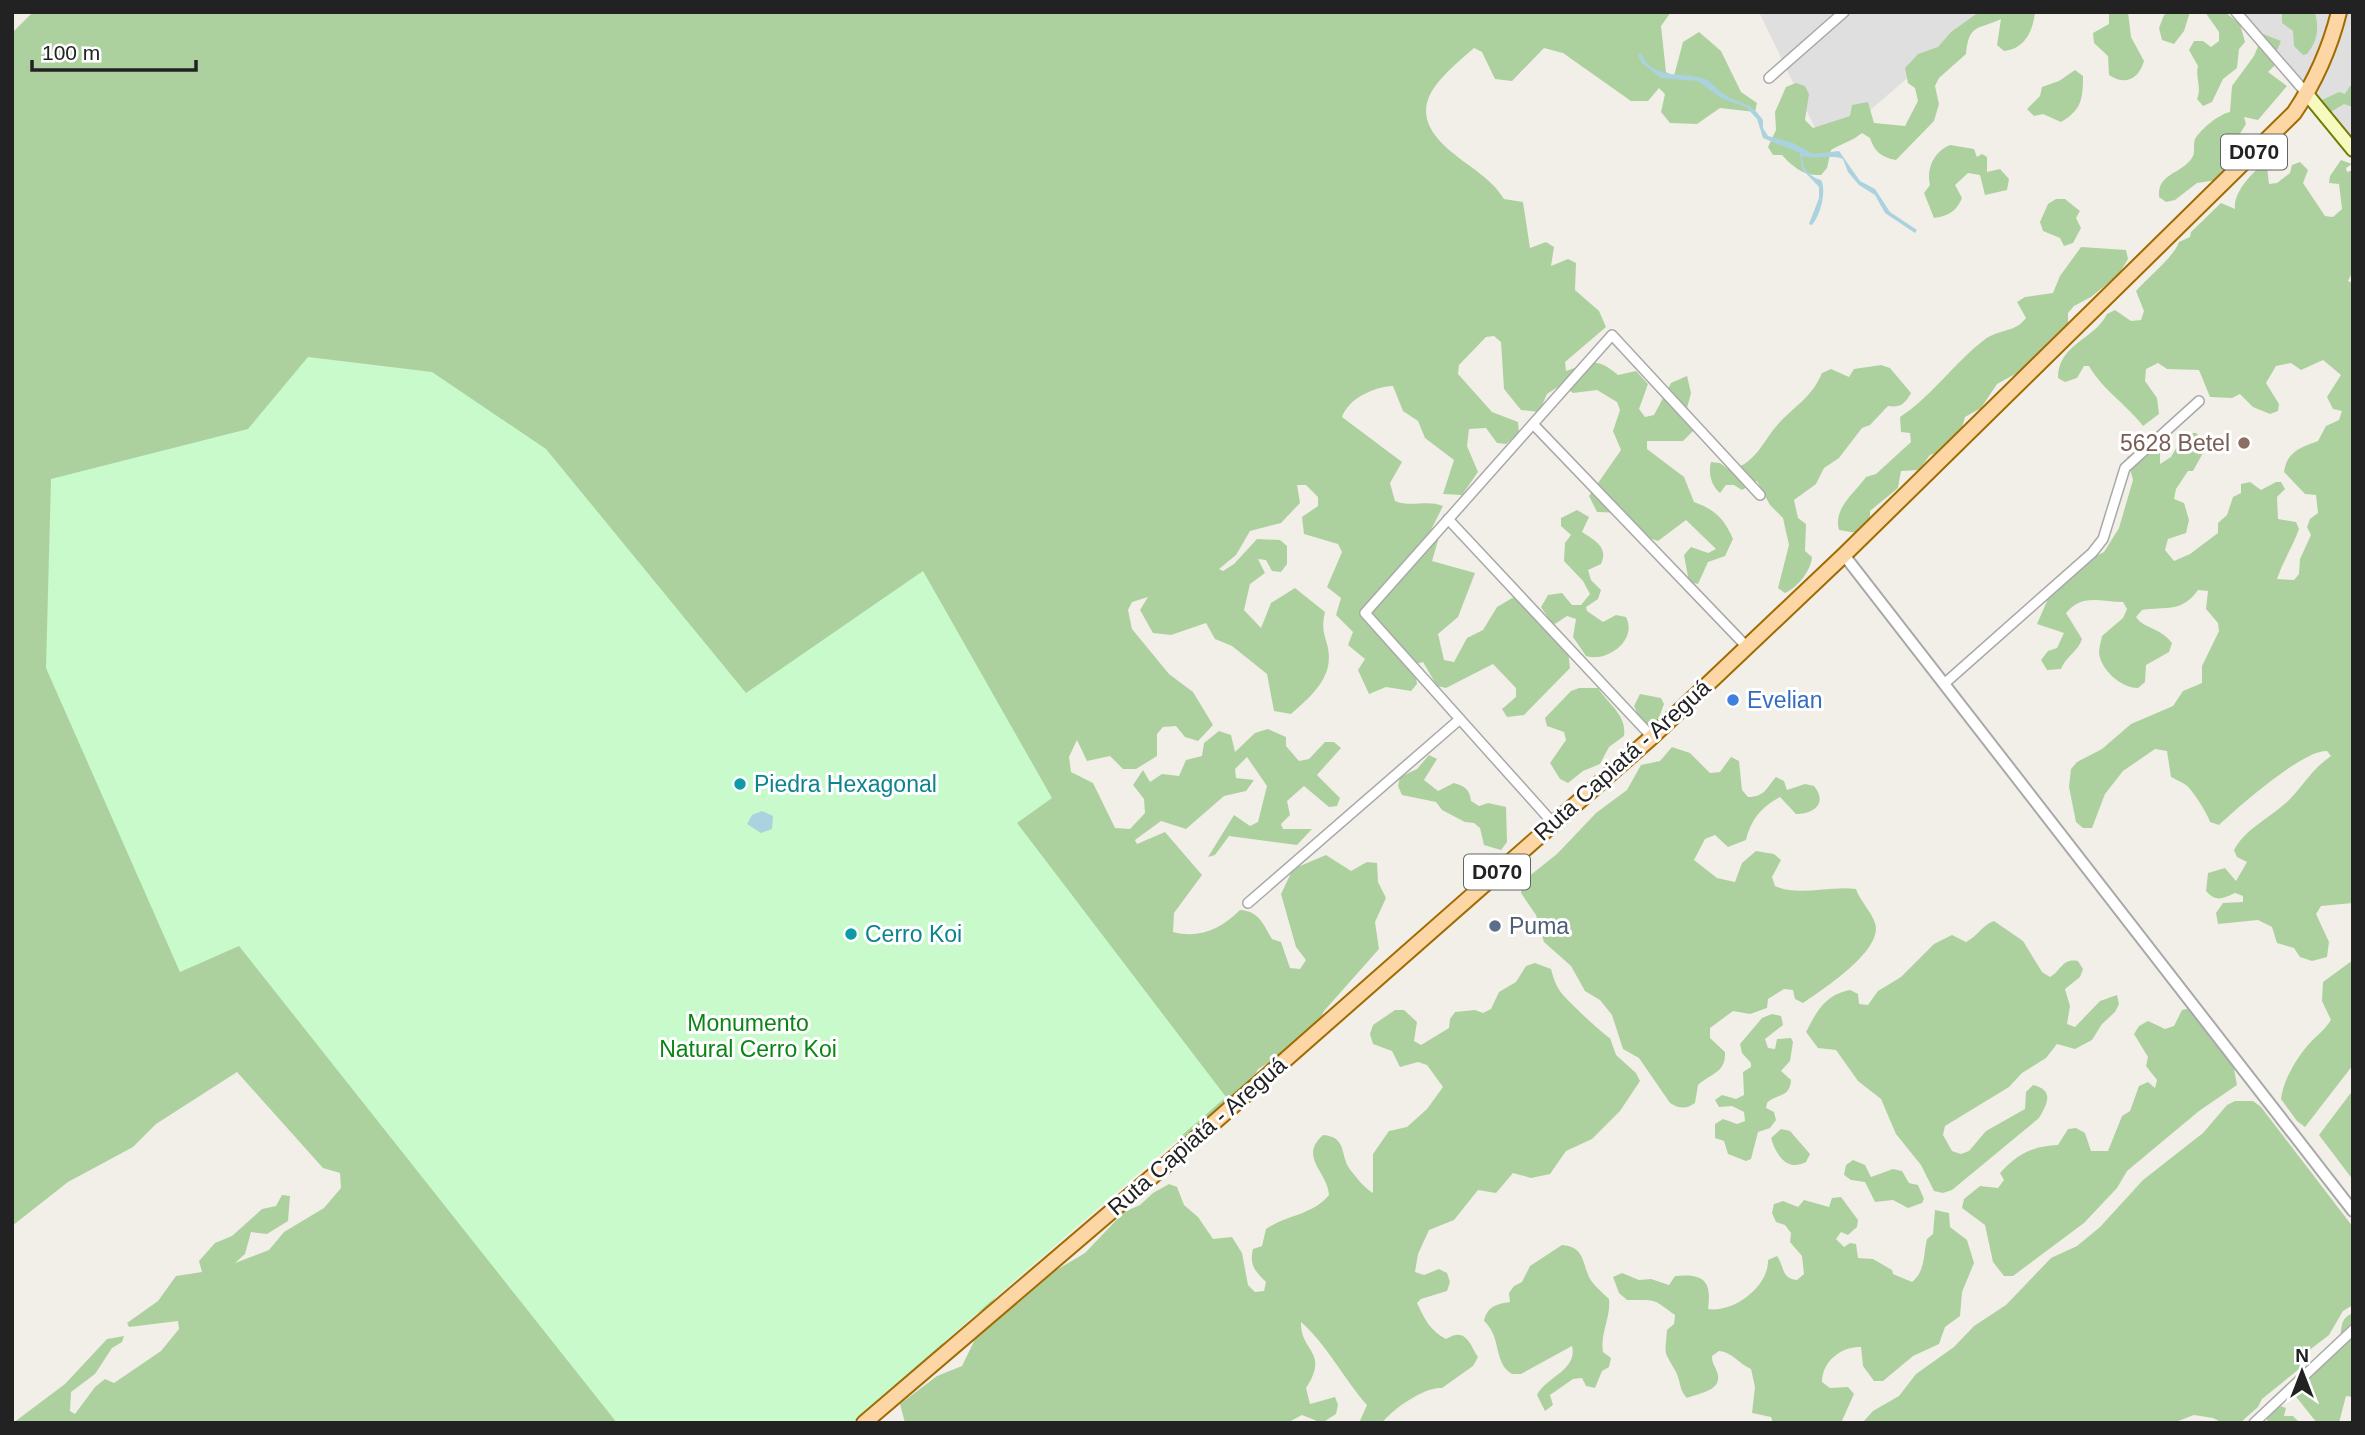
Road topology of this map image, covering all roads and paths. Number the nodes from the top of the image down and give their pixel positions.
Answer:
1 (1843, 12) edge
2 (2236, 12) edge
3 (2339, 12) edge
4 (1769, 78) dead end
5 (2306, 94) junction
6 (2353, 150) edge
7 (2199, 401) dead end
8 (1533, 424) junction
9 (1760, 495) dead end
10 (1448, 519) junction
11 (1844, 555) junction
12 (1746, 647) junction
13 (1944, 684) junction
14 (1460, 719) junction
15 (1652, 737) junction
16 (1553, 823) junction
17 (1248, 904) dead end
18 (2353, 1211) edge
19 (2353, 1330) edge
20 (864, 1423) edge
21 (2254, 1423) edge

1 - 4 street
2 - 5 street
3 - 5 main road, D070
5 - 6 main road
5 - 11 main road, Ruta Capiatá - Areguá / D070
7 - 13 street
8 - 9 street
8 - 10 street
8 - 12 street
10 - 14 street
10 - 15 street
11 - 12 main road, Ruta Capiatá - Areguá / D070
11 - 13 street
12 - 15 main road, Ruta Capiatá - Areguá / D070
13 - 18 street
14 - 16 street
14 - 17 street
15 - 16 main road, Ruta Capiatá - Areguá / D070
16 - 20 main road, Ruta Capiatá - Areguá / D070
19 - 21 street

